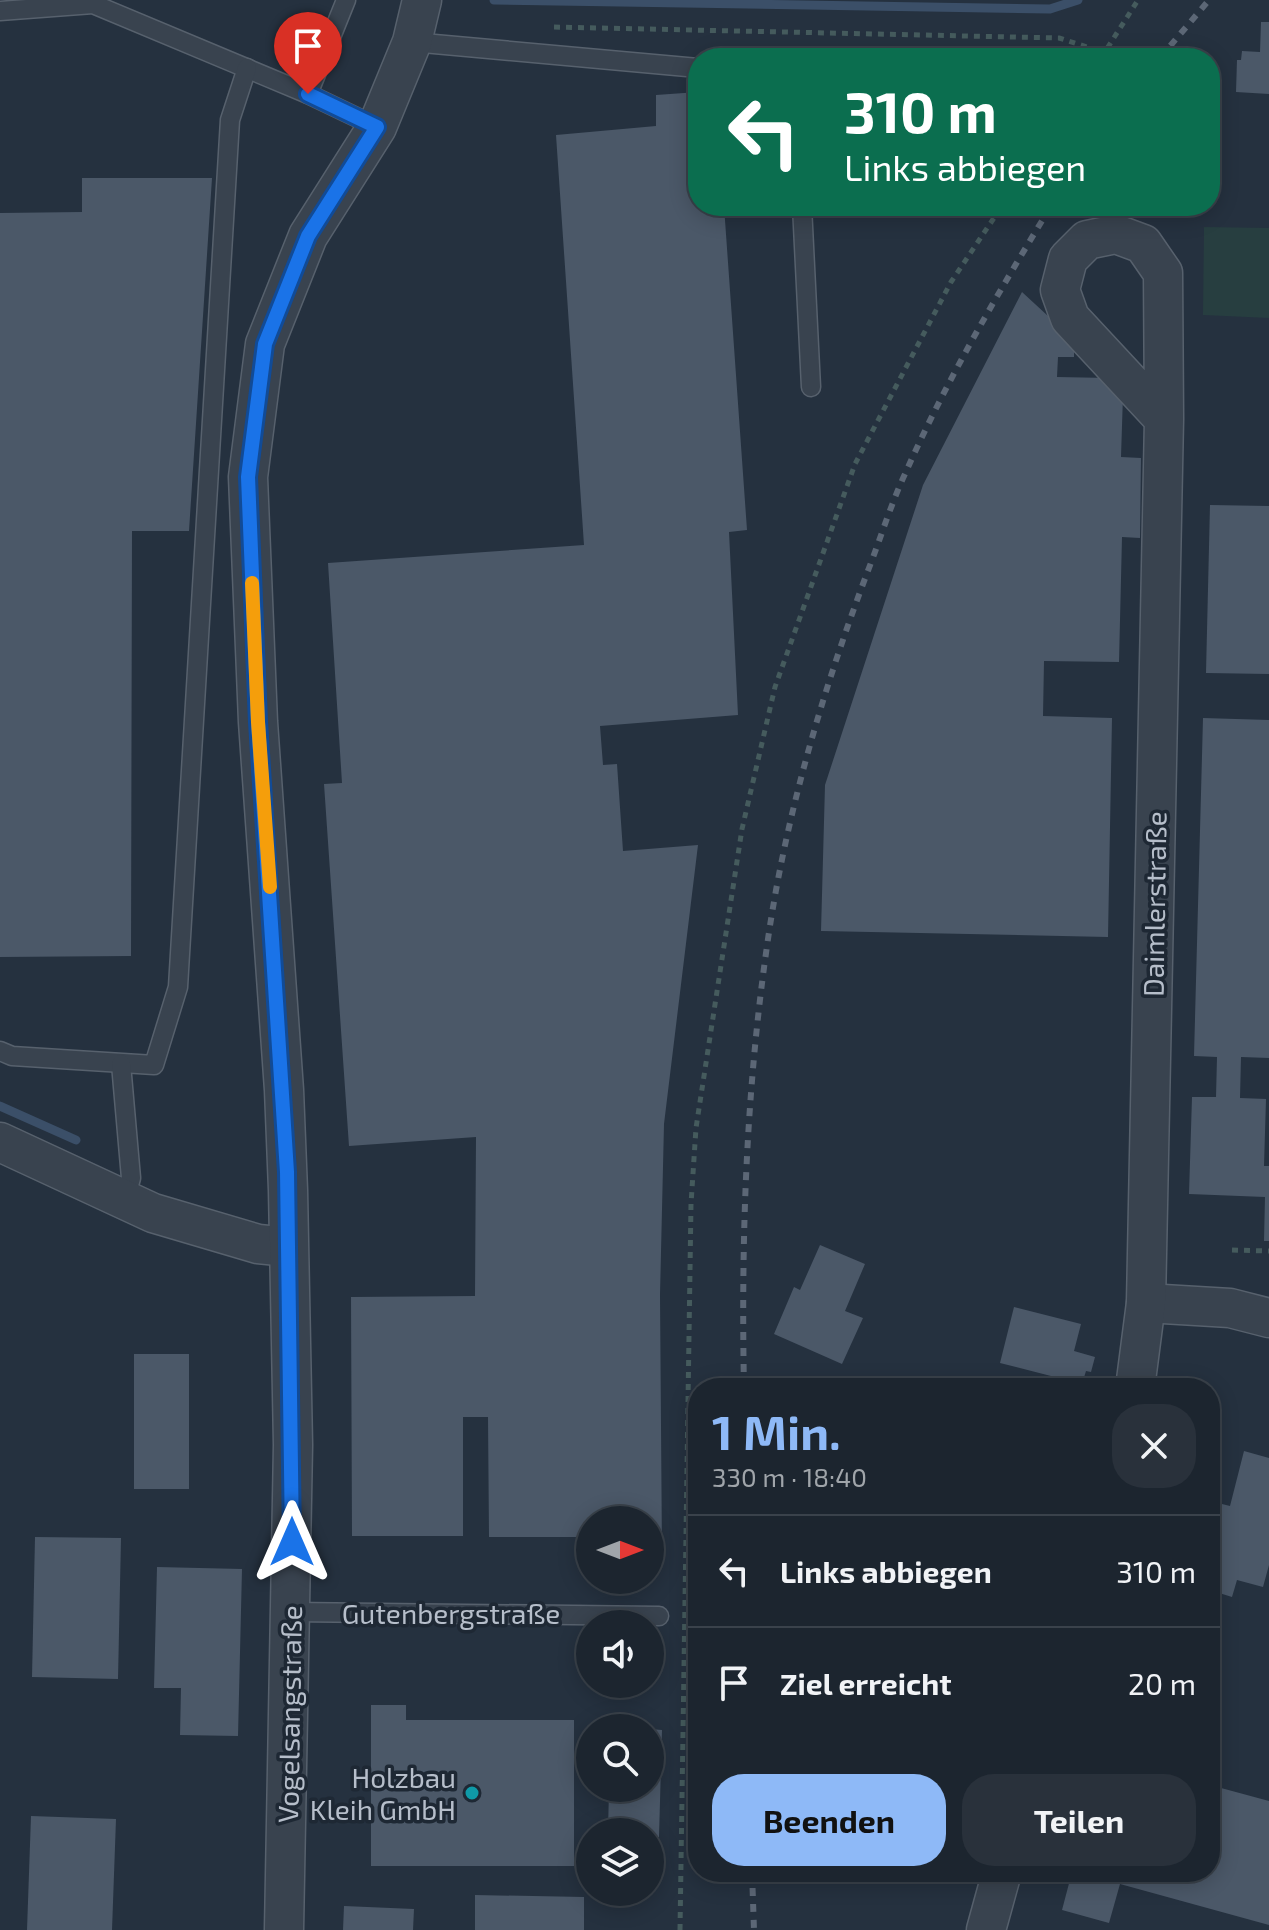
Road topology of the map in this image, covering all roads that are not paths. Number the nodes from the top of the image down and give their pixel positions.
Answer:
1 (346, 0) edge
2 (422, 0) edge
3 (0, 11) edge
4 (412, 42) junction
5 (688, 67) edge
6 (247, 68) junction
7 (308, 94) junction
8 (377, 127) junction
9 (802, 216) edge
10 (811, 387) dead end
11 (1164, 419) dead end
12 (0, 1051) edge
13 (121, 1064) junction
14 (0, 1142) edge
15 (125, 1200) junction
16 (288, 1247) junction
17 (1146, 1303) junction
18 (1269, 1318) edge
19 (1136, 1378) edge
20 (291, 1612) junction
21 (576, 1615) edge
22 (999, 1882) edge
23 (284, 1930) edge
24 (986, 1930) edge

1 - 7 lane
2 - 4 street, Vogelsangstraße
3 - 6 lane
4 - 5 lane
4 - 8 street, Vogelsangstraße
6 - 7 lane
6 - 13 lane
7 - 8 lane
8 - 16 street, Vogelsangstraße
9 - 10 lane
11 - 17 street, Daimlerstraße
12 - 13 lane
13 - 15 lane
14 - 15 street
15 - 16 street
16 - 20 street, Vogelsangstraße
17 - 18 street
17 - 19 street, Daimlerstraße
20 - 21 lane, Gutenbergstraße
20 - 23 street, Vogelsangstraße
22 - 24 street

